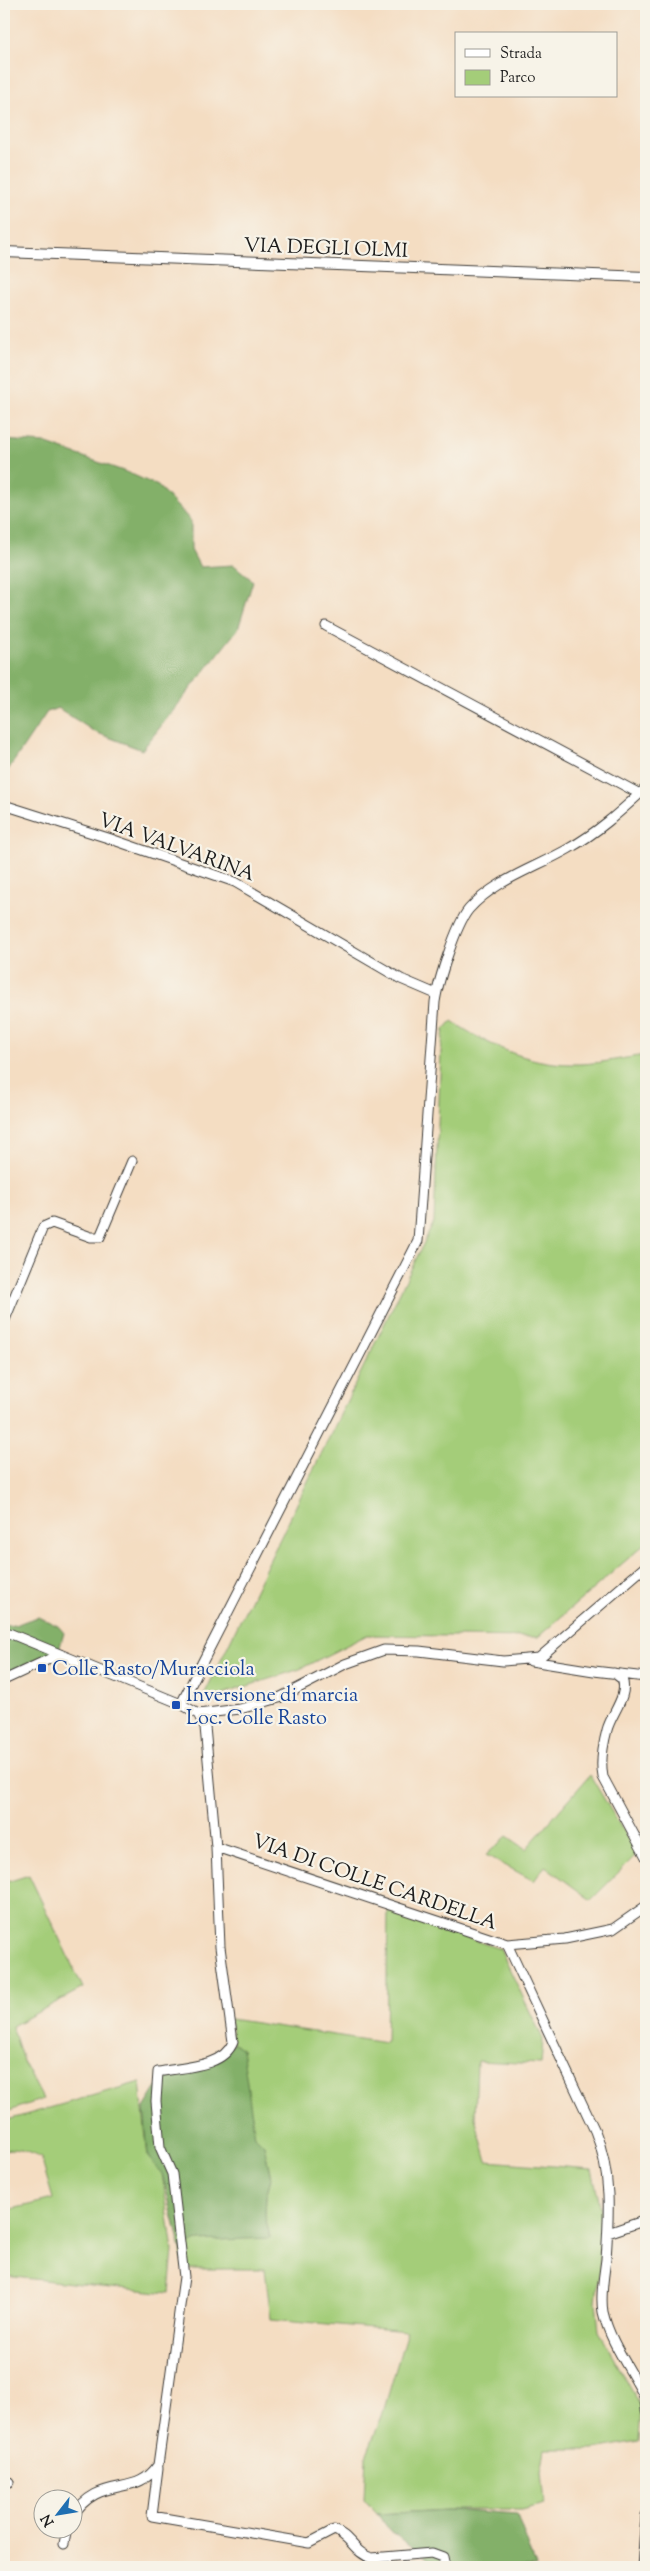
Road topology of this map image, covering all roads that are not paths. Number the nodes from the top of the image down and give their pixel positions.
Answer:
1 (4, 252) edge
2 (646, 277) edge
3 (326, 626) dead end
4 (643, 791) edge
5 (4, 805) edge
6 (436, 994) junction
7 (132, 1161) dead end
8 (4, 1322) edge
9 (646, 1566) edge
10 (4, 1631) edge
11 (60, 1654) junction
12 (528, 1660) junction
13 (614, 1673) junction
14 (646, 1677) edge
15 (4, 1680) edge
16 (181, 1704) junction
17 (198, 1714) junction
18 (216, 1846) junction
19 (646, 1856) edge
20 (646, 1906) edge
21 (507, 1944) junction
22 (646, 2220) edge
23 (608, 2233) junction
24 (646, 2410) edge
25 (158, 2465) junction
26 (82, 2505) edge
27 (646, 2516) edge
28 (65, 2538) edge
29 (64, 2544) dead end
30 (445, 2567) edge
31 (642, 2567) edge

1 - 2 street, VIA DEGLI OLMI
3 - 4 street
4 - 6 street
5 - 6 street, VIA VALVARINA
6 - 16 street
7 - 8 street
9 - 12 street
10 - 11 street
11 - 15 street
11 - 16 street
12 - 13 street
12 - 17 street
13 - 14 street
13 - 19 street
16 - 17 street
17 - 18 street
18 - 21 street, VIA DI COLLE CARDELLA
18 - 25 street
20 - 21 street
21 - 23 street, VIA DI COLLE CARDELLA
22 - 23 street
23 - 24 street, VIA DI COLLE CARDELLA
25 - 26 street
25 - 30 street
27 - 31 street
28 - 29 street

